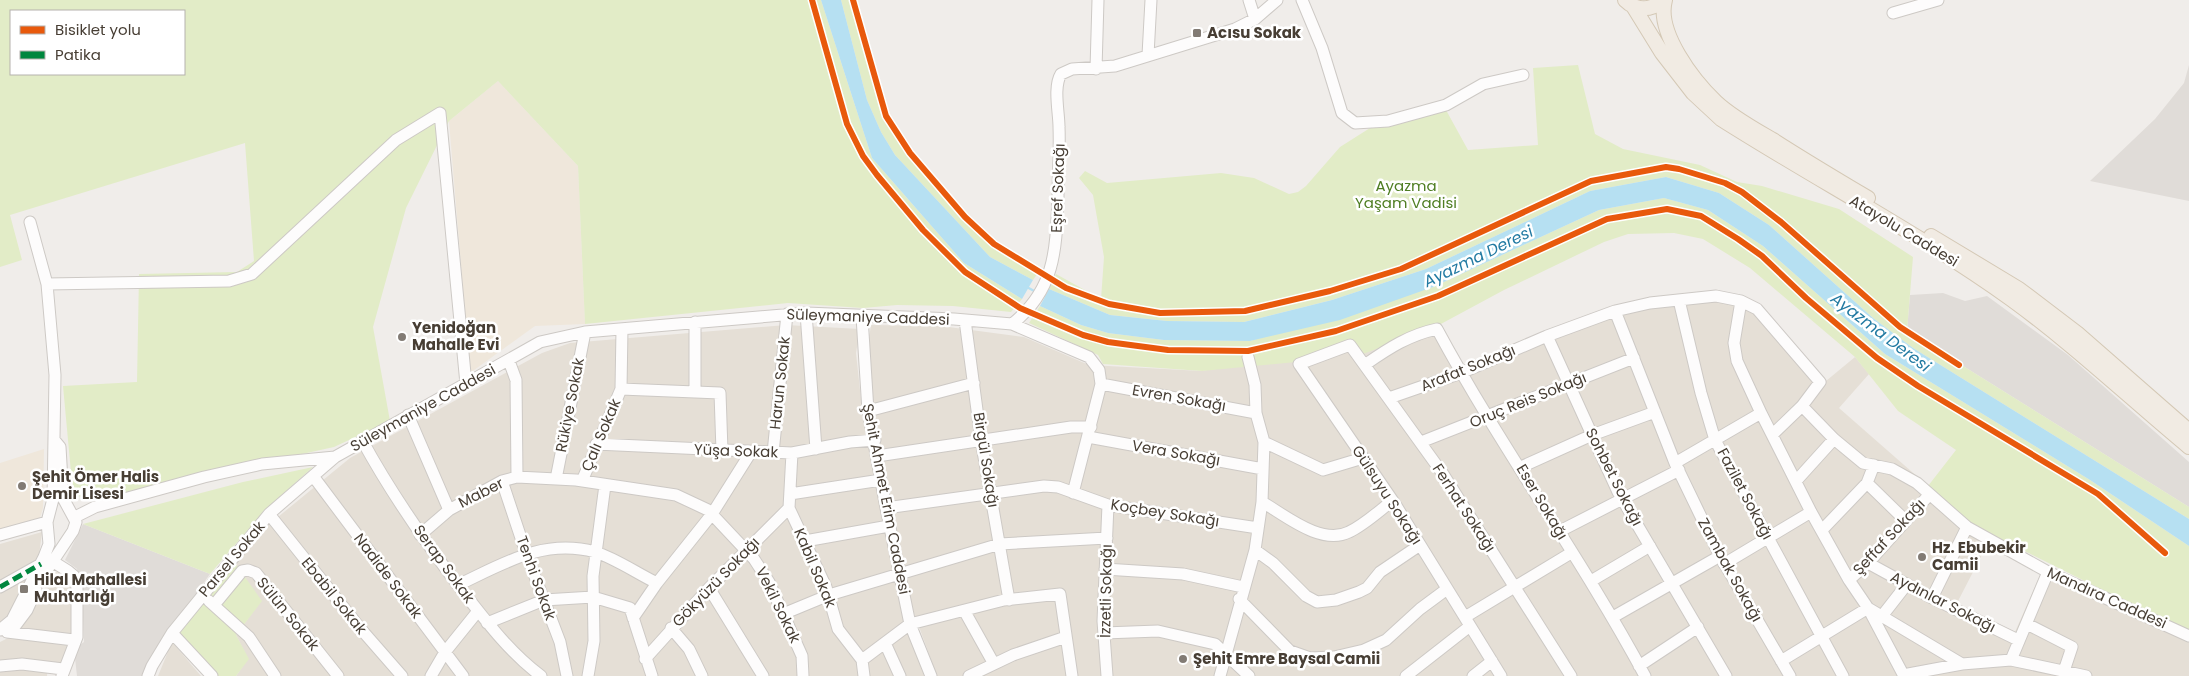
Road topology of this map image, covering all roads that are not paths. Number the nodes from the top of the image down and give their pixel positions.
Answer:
1 (1098, 0) edge
2 (1151, 0) edge
3 (1249, 0) edge
4 (1277, 0) edge
5 (1302, 0) edge
6 (1664, 0) edge
7 (1938, 0) edge
8 (1629, 3) edge
9 (1893, 13) dead end
10 (1255, 19) junction
11 (1148, 55) junction
12 (1096, 69) junction
13 (1523, 75) dead end
14 (30, 222) dead end
15 (46, 284) junction
16 (1679, 300) junction
17 (1741, 301) junction
18 (1615, 311) junction
19 (806, 313) junction
20 (787, 314) junction
21 (862, 317) junction
22 (965, 320) junction
23 (694, 322) junction
24 (1012, 324) junction
25 (622, 328) junction
26 (585, 332) junction
27 (1547, 336) junction
28 (1350, 345) joint
29 (1248, 357) dead end
30 (1634, 358) junction
31 (509, 361) junction
32 (1366, 364) junction
33 (1461, 373) junction
34 (974, 383) junction
35 (466, 384) junction
36 (1101, 384) junction
37 (1569, 384) junction
38 (621, 389) junction
39 (695, 392) junction
40 (1389, 398) junction
41 (1802, 406) junction
42 (868, 411) junction
43 (1655, 412) junction
44 (408, 414) junction
45 (1256, 414) junction
46 (1761, 414) junction
47 (1488, 416) junction
48 (2189, 431) edge
49 (1090, 432) junction
50 (1773, 434) junction
51 (1592, 435) junction
52 (1834, 439) junction
53 (362, 440) junction
54 (874, 440) junction
55 (981, 440) junction
56 (1715, 440) junction
57 (55, 441) junction
58 (1264, 442) junction
59 (1421, 442) junction
60 (596, 444) junction
61 (2189, 447) edge
62 (816, 449) junction
63 (722, 451) junction
64 (752, 452) junction
65 (773, 453) junction
66 (792, 454) junction
67 (877, 456) junction
68 (335, 457) junction
69 (1363, 458) junction
70 (1874, 465) junction
71 (1677, 466) junction
72 (1521, 467) junction
73 (1263, 469) junction
74 (314, 476) junction
75 (517, 477) junction
76 (556, 479) junction
77 (881, 480) junction
78 (502, 481) junction
79 (582, 481) junction
80 (1796, 481) junction
81 (1867, 483) junction
82 (605, 484) junction
83 (991, 493) junction
84 (1073, 493) junction
85 (790, 494) junction
86 (1929, 495) junction
87 (1392, 500) junction
88 (1623, 500) junction
89 (1262, 502) junction
90 (1108, 505) junction
91 (789, 508) junction
92 (886, 508) junction
93 (449, 510) junction
94 (1811, 512) junction
95 (72, 514) junction
96 (269, 514) junction
97 (712, 514) junction
98 (48, 521) junction
99 (1906, 522) junction
100 (889, 526) junction
101 (1967, 527) junction
102 (1258, 528) junction
103 (1822, 530) junction
104 (1560, 531) junction
105 (69, 534) junction
106 (0, 535) edge
107 (420, 535) junction
108 (1107, 538) junction
109 (1768, 538) junction
110 (804, 541) junction
111 (1000, 544) junction
112 (1420, 545) junction
113 (1650, 546) junction
114 (746, 550) junction
115 (1255, 550) junction
116 (596, 552) junction
117 (526, 553) junction
118 (1571, 553) junction
119 (1722, 560) junction
120 (46, 563) junction
121 (1868, 563) junction
122 (1106, 569) junction
123 (2048, 572) junction
124 (899, 573) junction
125 (1849, 580) junction
126 (1591, 581) junction
127 (657, 583) junction
128 (1671, 583) junction
129 (1907, 584) junction
130 (458, 585) junction
131 (1514, 586) junction
132 (0, 587) edge
133 (1243, 587) junction
134 (709, 588) junction
135 (1448, 589) junction
136 (829, 595) junction
137 (202, 596) junction
138 (593, 597) junction
139 (1932, 598) junction
140 (1239, 599) junction
141 (544, 600) junction
142 (1009, 600) junction
143 (214, 605) junction
144 (1868, 608) junction
145 (478, 611) junction
146 (965, 612) junction
147 (783, 614) junction
148 (1882, 616) junction
149 (1613, 617) junction
150 (633, 618) junction
151 (1467, 621) junction
152 (488, 623) junction
153 (910, 624) junction
154 (2027, 624) junction
155 (1698, 627) junction
156 (671, 628) junction
157 (2, 633) edge
158 (172, 633) junction
159 (1104, 633) junction
160 (1822, 636) junction
161 (2189, 636) edge
162 (1066, 637) junction
163 (74, 640) junction
164 (2018, 640) junction
165 (885, 643) junction
166 (444, 652) junction
167 (1224, 654) junction
168 (645, 659) junction
169 (862, 660) junction
170 (2011, 660) junction
171 (1492, 661) junction
172 (1781, 661) junction
173 (994, 664) junction
174 (1962, 664) junction
175 (0, 666) edge
176 (1642, 671) edge
177 (2064, 671) junction
178 (62, 672) edge
179 (1069, 674) edge
180 (1903, 675) edge
181 (148, 676) edge
182 (212, 676) edge
183 (275, 676) edge
184 (338, 676) edge
185 (402, 676) edge
186 (430, 676) edge
187 (464, 676) edge
188 (541, 676) edge
189 (567, 676) edge
190 (588, 676) edge
191 (652, 676) edge
192 (702, 676) edge
193 (764, 676) edge
194 (803, 676) edge
195 (864, 676) edge
196 (900, 676) edge
197 (931, 676) edge
198 (969, 676) edge
199 (1107, 676) edge
200 (1220, 676) edge
201 (1248, 676) edge
202 (1406, 676) edge
203 (1473, 676) edge
204 (1501, 676) edge
205 (1571, 676) edge
206 (1726, 676) edge
207 (1790, 676) edge
208 (1843, 676) edge
209 (2086, 676) edge

1 - 12 street
2 - 11 street
3 - 10 street
4 - 10 street, Eşref Sokağı
5 - 13 street
6 - 8 main road, Atayolu Caddesi
6 - 48 main road, Atayolu Caddesi
7 - 9 street
8 - 61 main road, Atayolu Caddesi
10 - 11 street, Eşref Sokağı
11 - 12 street, Eşref Sokağı
12 - 24 street, Eşref Sokağı
14 - 15 street
15 - 35 street
15 - 57 street
16 - 17 street
16 - 18 street
16 - 56 street, Fazilet Sokağı
17 - 41 street
17 - 46 street
18 - 27 street
18 - 30 street, Zambak Sokağı
19 - 20 street, Süleymaniye Caddesi
19 - 21 street, Süleymaniye Caddesi
19 - 62 street
20 - 23 street, Süleymaniye Caddesi
20 - 65 street, Harun Sokak
21 - 22 street, Süleymaniye Caddesi
21 - 42 street, Şehit Ahmet Erim Caddesi
22 - 24 street, Süleymaniye Caddesi
22 - 34 street, Birgül Sokağı
23 - 25 street, Süleymaniye Caddesi
23 - 39 street
24 - 36 street, Süleymaniye Caddesi
25 - 26 street, Süleymaniye Caddesi
25 - 38 street, Çalı Sokak
26 - 31 street, Süleymaniye Caddesi
26 - 76 street, Rükiye Sokak
27 - 33 street, Arafat Sokağı
27 - 37 street, Sohbet Sokağı
28 - 32 street, Ferhat Sokağı
28 - 69 street, Gülsuyu Sokağı
29 - 45 street
30 - 37 street, Oruç Reis Sokağı
30 - 43 street, Zambak Sokağı
31 - 35 street, Süleymaniye Caddesi
31 - 75 street
32 - 33 street, Eser Sokağı
32 - 40 street, Ferhat Sokağı
33 - 40 street, Arafat Sokağı
33 - 47 street, Eser Sokağı
34 - 42 street
34 - 55 street, Birgül Sokağı
35 - 44 street, Süleymaniye Caddesi
36 - 45 street, Evren Sokağı
36 - 49 street
37 - 47 street, Oruç Reis Sokağı
37 - 51 street, Sohbet Sokağı
38 - 39 street
38 - 60 street, Çalı Sokak
39 - 63 street
40 - 59 street, Ferhat Sokağı
41 - 50 street
41 - 52 street, Mandıra Caddesi
42 - 54 street, Şehit Ahmet Erim Caddesi
43 - 51 street
43 - 71 street, Zambak Sokağı
44 - 53 street, Süleymaniye Caddesi
44 - 93 street
45 - 58 street
46 - 50 street
46 - 56 street
47 - 59 street, Oruç Reis Sokağı
47 - 72 street, Eser Sokağı
49 - 55 street, Vera Sokağı
49 - 73 street, Vera Sokağı
49 - 84 street
50 - 80 street
51 - 72 street
51 - 88 street, Sohbet Sokağı
52 - 70 street, Mandıra Caddesi
52 - 80 street
53 - 68 street, Süleymaniye Caddesi
53 - 107 street, Serap Sokak
54 - 62 street, Yüşa Sokak
54 - 67 street, Şehit Ahmet Erim Caddesi
55 - 67 street, Vera Sokağı
55 - 83 street, Birgül Sokağı
56 - 71 street
56 - 109 street, Fazilet Sokağı
57 - 95 street
57 - 98 street
58 - 69 street
58 - 73 street
59 - 131 street, Ferhat Sokağı
60 - 63 street, Yüşa Sokak
60 - 79 street, Çalı Sokak
62 - 66 street, Yüşa Sokak
63 - 64 street, Yüşa Sokak
64 - 65 street, Yüşa Sokak
64 - 97 street
65 - 66 street, Yüşa Sokak
66 - 85 street, Kabil Sokak
67 - 77 street, Şehit Ahmet Erim Caddesi
68 - 74 street, Parsel Sokak
68 - 95 street, Süleymaniye Caddesi
69 - 87 street, Gülsuyu Sokağı
70 - 81 street
70 - 86 street, Mandıra Caddesi
71 - 88 street
71 - 119 street, Zambak Sokağı
72 - 104 street, Eser Sokağı
73 - 89 street
74 - 96 street, Parsel Sokak
74 - 166 street, Nadide Sokak
75 - 76 street, Maber
75 - 78 street, Maber
76 - 79 street, Maber
77 - 85 street
77 - 92 street, Şehit Ahmet Erim Caddesi
78 - 93 street, Maber
78 - 117 street, Tenhi Sokak
79 - 82 street, Maber
80 - 94 street
81 - 99 street
81 - 103 street
82 - 97 street, Vekil Sokak
82 - 116 street
83 - 84 street, Koçbey Sokağı
83 - 92 street, Koçbey Sokağı
83 - 111 street, Birgül Sokağı
84 - 90 street, Koçbey Sokağı
85 - 91 street, Kabil Sokak
86 - 99 street, Şeffaf Sokağı
86 - 101 street, Mandıra Caddesi
87 - 89 street
87 - 112 street, Gülsuyu Sokağı
88 - 104 street
88 - 113 street, Sohbet Sokağı
89 - 102 street
90 - 102 street, Koçbey Sokağı
90 - 108 street, İzzetli Sokağı
91 - 110 street, Kabil Sokak
91 - 114 street, Gökyüzü Sokağı
92 - 100 street, Şehit Ahmet Erim Caddesi
93 - 107 street, Maber
94 - 103 street
94 - 109 street
95 - 98 street
95 - 105 street
96 - 137 street, Parsel Sokak
96 - 185 street, Ebabil Sokak
97 - 114 street, Vekil Sokak
97 - 127 street
98 - 105 street
98 - 106 street
98 - 120 street
99 - 121 street, Şeffaf Sokağı
100 - 110 street
100 - 124 street, Şehit Ahmet Erim Caddesi
101 - 123 street, Mandıra Caddesi
101 - 139 street
102 - 115 street
103 - 125 street
104 - 118 street, Eser Sokağı
105 - 120 street
107 - 130 street, Serap Sokak
108 - 111 street
108 - 122 street, İzzetli Sokağı
109 - 119 street
109 - 160 street, Fazilet Sokağı
110 - 136 street, Kabil Sokak
111 - 124 street
111 - 142 street, Birgül Sokağı
112 - 115 street
112 - 135 street, Gülsuyu Sokağı
113 - 126 street
113 - 128 street, Sohbet Sokağı
114 - 134 street, Gökyüzü Sokağı
114 - 147 street, Vekil Sokak
115 - 133 street
116 - 117 street
116 - 127 street
116 - 138 street
117 - 130 street
117 - 141 street, Tenhi Sokak
118 - 126 street, Eser Sokağı
118 - 131 street
119 - 128 street
119 - 172 street, Zambak Sokağı
120 - 132 street
120 - 157 street
120 - 163 street
121 - 125 street, Şeffaf Sokağı
121 - 129 street, Aydınlar Sokağı
122 - 133 street
122 - 159 street, İzzetli Sokağı
123 - 154 street
123 - 161 street, Mandıra Caddesi
124 - 136 street
124 - 153 street, Şehit Ahmet Erim Caddesi
125 - 144 street
126 - 149 street, Eser Sokağı
127 - 150 street
128 - 149 street
128 - 155 street, Sohbet Sokağı
129 - 139 street, Aydınlar Sokağı
129 - 148 street
130 - 145 street, Serap Sokak
131 - 151 street
131 - 205 street, Ferhat Sokağı
133 - 140 street
134 - 156 street, Gökyüzü Sokağı
134 - 193 street
135 - 140 street
135 - 151 street, Gülsuyu Sokağı
136 - 147 street
136 - 169 street, Kabil Sokak
137 - 143 street
137 - 158 street, Parsel Sokak
138 - 141 street
138 - 150 street
138 - 190 street
139 - 164 street, Aydınlar Sokağı
140 - 167 street
141 - 152 street
141 - 189 street, Tenhi Sokak
142 - 146 street
142 - 162 street
143 - 183 street
143 - 184 street, Sülün Sokak
144 - 148 street
144 - 160 street
144 - 180 street
145 - 152 street, Serap Sokak
145 - 166 street
146 - 153 street
146 - 173 street
147 - 194 street, Vekil Sokak
148 - 174 street
149 - 176 street, Eser Sokağı
150 - 168 street
151 - 171 street, Gülsuyu Sokağı
151 - 202 street
152 - 188 street, Serap Sokak
153 - 165 street
153 - 197 street, Şehit Ahmet Erim Caddesi
154 - 164 street
154 - 177 street
155 - 176 street
155 - 206 street, Sohbet Sokağı
156 - 168 street, Gökyüzü Sokağı
156 - 192 street
157 - 163 street
158 - 181 street, Parsel Sokak
158 - 182 street
159 - 167 street
159 - 199 street, İzzetli Sokağı
160 - 172 street
160 - 208 street, Fazilet Sokağı
162 - 173 street
162 - 179 street
163 - 178 street
164 - 170 street
165 - 169 street
165 - 196 street
166 - 186 street
166 - 187 street, Nadide Sokak
167 - 200 street
167 - 201 street
168 - 191 street
169 - 195 street
170 - 174 street
170 - 177 street
171 - 203 street
171 - 204 street, Gülsuyu Sokağı
172 - 207 street, Zambak Sokağı
173 - 198 street
174 - 180 street
175 - 178 street
177 - 209 street

